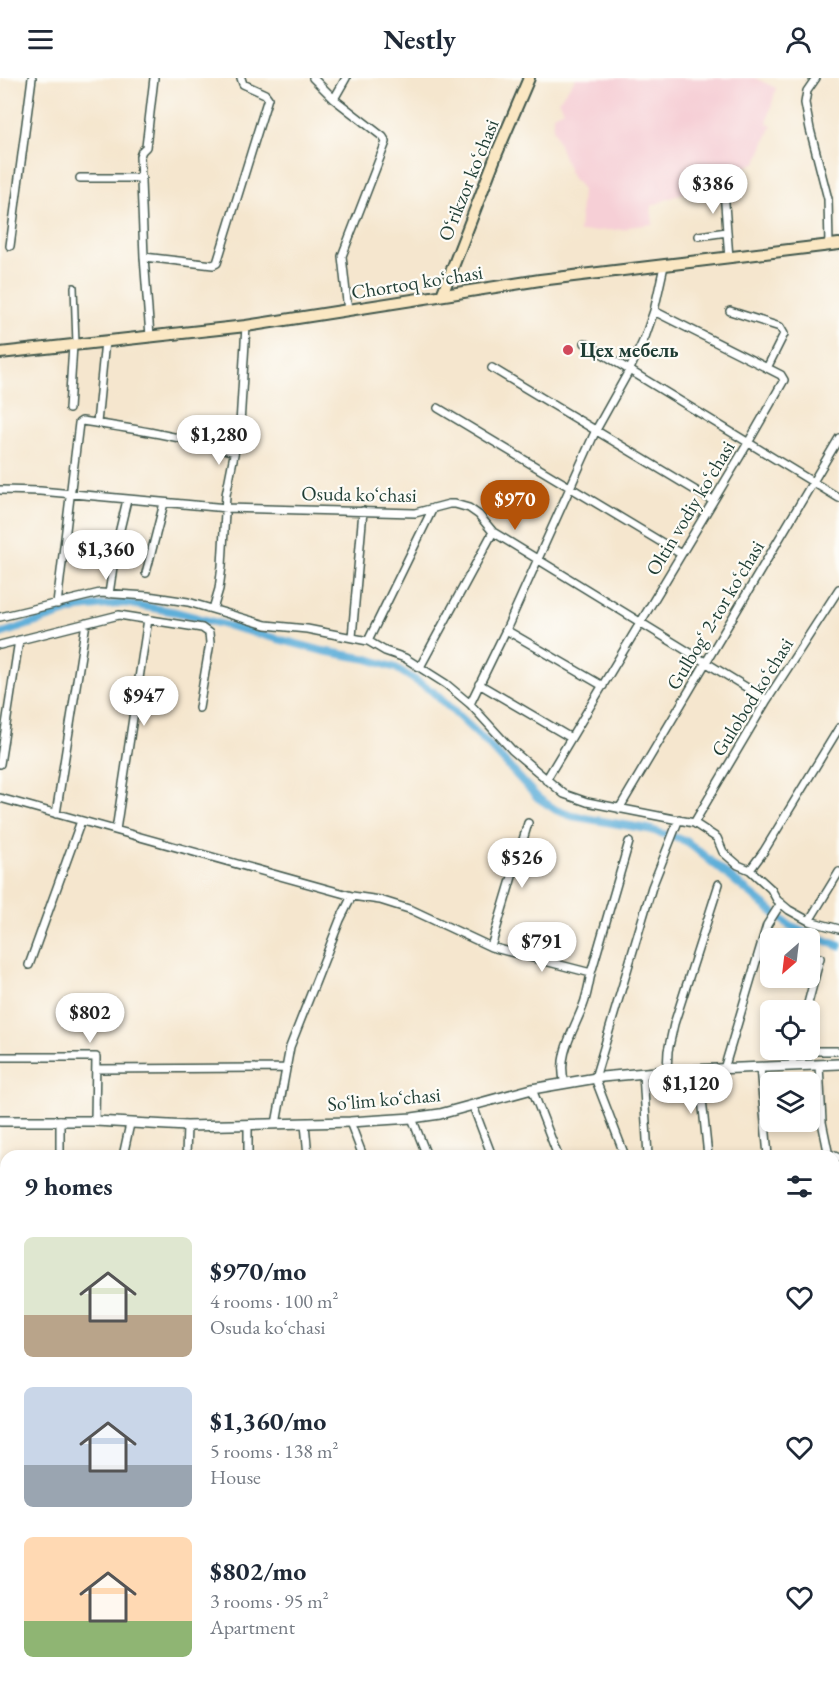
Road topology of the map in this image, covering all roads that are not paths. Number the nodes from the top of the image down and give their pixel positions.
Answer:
1 (32, 78) edge
2 (154, 78) edge
3 (241, 78) edge
4 (313, 78) edge
5 (346, 78) edge
6 (529, 78) edge
7 (816, 78) edge
8 (334, 99) junction
9 (80, 178) dead end
10 (142, 178) junction
11 (724, 190) dead end
12 (727, 232) junction
13 (699, 236) dead end
14 (834, 245) edge
15 (10, 246) dead end
16 (144, 257) junction
17 (729, 258) junction
18 (664, 266) junction
19 (74, 287) dead end
20 (442, 295) junction
21 (730, 310) dead end
22 (348, 311) junction
23 (654, 311) junction
24 (246, 326) junction
25 (150, 336) junction
26 (105, 341) junction
27 (585, 343) dead end
28 (74, 344) junction
29 (0, 352) edge
30 (492, 368) dead end
31 (767, 368) junction
32 (630, 369) junction
33 (438, 408) dead end
34 (69, 409) dead end
35 (97, 423) junction
36 (596, 430) junction
37 (839, 438) edge
38 (748, 444) junction
39 (234, 452) junction
40 (813, 483) junction
41 (570, 486) junction
42 (0, 490) edge
43 (70, 495) junction
44 (839, 498) edge
45 (127, 500) junction
46 (713, 501) junction
47 (164, 503) junction
48 (227, 508) junction
49 (433, 508) junction
50 (363, 511) junction
51 (493, 532) junction
52 (681, 555) junction
53 (537, 559) junction
54 (146, 573) dead end
55 (839, 589) edge
56 (109, 594) junction
57 (57, 604) junction
58 (213, 609) junction
59 (0, 617) edge
60 (148, 619) junction
61 (641, 622) junction
62 (86, 623) junction
63 (506, 630) junction
64 (352, 637) junction
65 (19, 640) junction
66 (368, 641) junction
67 (0, 645) edge
68 (706, 663) junction
69 (420, 667) junction
70 (479, 684) junction
71 (603, 686) junction
72 (767, 700) junction
73 (470, 704) junction
74 (199, 708) dead end
75 (839, 728) edge
76 (572, 738) junction
77 (0, 764) edge
78 (546, 780) junction
79 (0, 798) edge
80 (619, 808) junction
81 (56, 814) junction
82 (81, 821) junction
83 (678, 821) junction
84 (528, 823) dead end
85 (694, 823) junction
86 (116, 830) junction
87 (629, 842) dead end
88 (750, 870) junction
89 (839, 872) edge
90 (719, 884) dead end
91 (352, 896) junction
92 (780, 905) junction
93 (809, 921) junction
94 (839, 929) edge
95 (491, 947) junction
96 (29, 965) dead end
97 (591, 973) junction
98 (820, 1051) edge
99 (839, 1051) edge
100 (0, 1057) edge
101 (793, 1060) edge
102 (839, 1064) edge
103 (819, 1065) junction
104 (792, 1066) junction
105 (760, 1067) junction
106 (286, 1068) junction
107 (97, 1069) junction
108 (724, 1069) junction
109 (699, 1070) junction
110 (667, 1071) junction
111 (642, 1073) junction
112 (595, 1078) junction
113 (565, 1083) junction
114 (532, 1089) junction
115 (472, 1106) junction
116 (412, 1118) junction
117 (0, 1120) edge
118 (60, 1120) junction
119 (95, 1121) junction
120 (350, 1122) junction
121 (130, 1124) junction
122 (276, 1124) junction
123 (305, 1124) junction
124 (248, 1125) junction
125 (187, 1126) junction
126 (60, 1150) edge
127 (124, 1150) edge
128 (186, 1150) edge
129 (248, 1150) edge
130 (307, 1150) edge
131 (361, 1150) edge
132 (425, 1150) edge
133 (490, 1150) edge
134 (556, 1150) edge
135 (623, 1150) edge
136 (648, 1150) edge
137 (707, 1150) edge
138 (767, 1150) edge
139 (827, 1150) edge

1 - 15 street
2 - 10 street
3 - 16 street
4 - 8 street
5 - 8 street
6 - 20 main road, Oʻrikzor koʻchasi
7 - 14 street
8 - 22 street
9 - 10 street
10 - 16 street
11 - 12 street
12 - 13 street
12 - 17 street
14 - 17 main road, Chortoq koʻchasi
16 - 25 street
17 - 18 main road, Chortoq koʻchasi
18 - 20 main road, Chortoq koʻchasi
18 - 23 street
19 - 28 street
20 - 22 main road, Chortoq koʻchasi
21 - 31 street
22 - 24 main road, Chortoq koʻchasi
23 - 31 street, Oltin vodiy koʻchasi
23 - 32 street
24 - 25 main road, Chortoq koʻchasi
24 - 39 street
25 - 26 main road, Chortoq koʻchasi
26 - 28 main road, Chortoq koʻchasi
26 - 35 street
27 - 32 street
28 - 29 main road, Chortoq koʻchasi
28 - 34 street
30 - 36 street
31 - 38 street, Oltin vodiy koʻchasi
32 - 36 street
32 - 38 street
33 - 41 street
35 - 39 street
35 - 43 street
36 - 41 street
36 - 46 street
37 - 40 street, Gulbogʻ 2-tor koʻchasi
38 - 40 street
38 - 46 street, Oltin vodiy koʻchasi
39 - 48 street
40 - 44 street
40 - 68 street, Gulbogʻ 2-tor koʻchasi
41 - 52 street
41 - 53 street
42 - 43 street, Osuda koʻchasi
43 - 45 street, Osuda koʻchasi
43 - 57 street
45 - 47 street, Osuda koʻchasi
45 - 56 street
46 - 52 street, Oltin vodiy koʻchasi
47 - 48 street, Osuda koʻchasi
47 - 54 street
48 - 50 street, Osuda koʻchasi
48 - 58 street
49 - 50 street, Osuda koʻchasi
49 - 51 street, Osuda koʻchasi
49 - 66 street
50 - 64 street
51 - 53 street, Osuda koʻchasi
51 - 69 street
52 - 61 street, Oltin vodiy koʻchasi
53 - 61 street, Osuda koʻchasi
53 - 63 street
55 - 72 street, Gulobod koʻchasi
56 - 57 street
56 - 58 street
57 - 59 street
58 - 64 street
60 - 62 street
60 - 74 street
60 - 86 street
61 - 68 street, Osuda koʻchasi
61 - 71 street, Oltin vodiy koʻchasi
62 - 65 street
62 - 81 street
63 - 70 street
63 - 71 street
64 - 66 street
65 - 67 street
65 - 77 street
66 - 69 street
68 - 72 street, Osuda koʻchasi
68 - 80 street, Gulbogʻ 2-tor koʻchasi
69 - 73 street
70 - 73 street
70 - 76 street
71 - 76 street, Oltin vodiy koʻchasi
72 - 85 street, Gulobod koʻchasi
73 - 78 street
75 - 88 street
76 - 78 street, Oltin vodiy koʻchasi
78 - 80 street
79 - 81 street
80 - 83 street
81 - 82 street
82 - 86 street
82 - 96 street
83 - 85 street
83 - 112 street
84 - 95 street
85 - 88 street
86 - 91 street
87 - 97 street
88 - 92 street
89 - 93 street
90 - 110 street
91 - 95 street
91 - 106 street
92 - 93 street
92 - 108 street
93 - 94 street
95 - 97 street
97 - 113 street
98 - 99 street
100 - 107 street
101 - 104 street
102 - 103 street, Soʻlim koʻchasi
103 - 104 street, Soʻlim koʻchasi
103 - 139 street
104 - 105 street, Soʻlim koʻchasi
105 - 108 street, Soʻlim koʻchasi
105 - 138 street
106 - 107 street
106 - 122 street
107 - 119 street
108 - 109 street, Soʻlim koʻchasi
109 - 110 street, Soʻlim koʻchasi
109 - 137 street
110 - 111 street, Soʻlim koʻchasi
111 - 112 street, Soʻlim koʻchasi
111 - 136 street
112 - 113 street, Soʻlim koʻchasi
112 - 135 street
113 - 114 street, Soʻlim koʻchasi
114 - 115 street, Soʻlim koʻchasi
114 - 134 street
115 - 116 street, Soʻlim koʻchasi
115 - 133 street
116 - 120 street, Soʻlim koʻchasi
116 - 132 street
117 - 118 street, Soʻlim koʻchasi
118 - 119 street, Soʻlim koʻchasi
118 - 126 street
119 - 121 street, Soʻlim koʻchasi
120 - 123 street, Soʻlim koʻchasi
120 - 131 street
121 - 125 street, Soʻlim koʻchasi
121 - 127 street
122 - 123 street, Soʻlim koʻchasi
122 - 124 street, Soʻlim koʻchasi
123 - 130 street
124 - 125 street, Soʻlim koʻchasi
124 - 129 street
125 - 128 street

